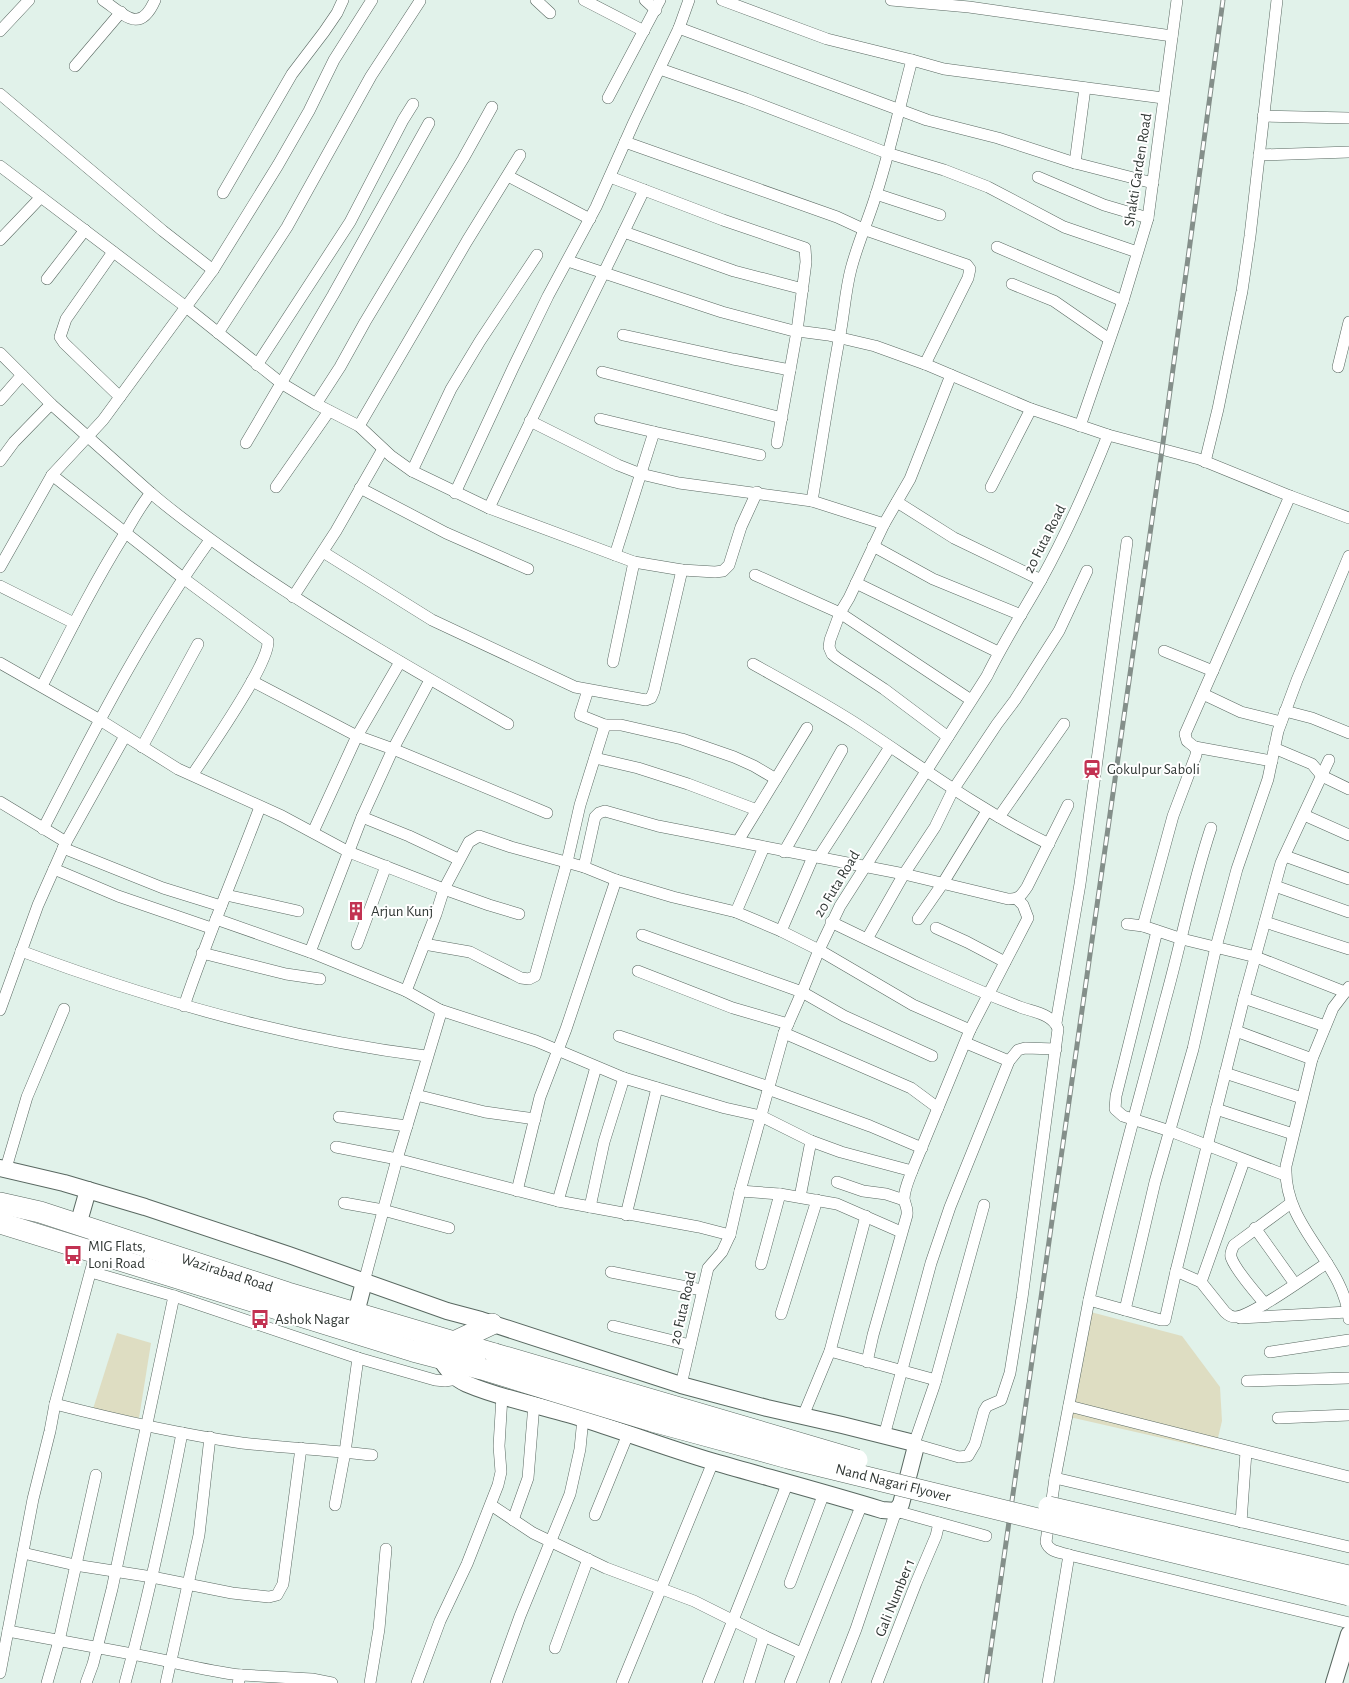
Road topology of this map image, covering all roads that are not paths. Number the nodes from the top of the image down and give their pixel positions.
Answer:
1 (29, 0) edge
2 (103, 0) edge
3 (156, 0) edge
4 (343, 0) edge
5 (372, 0) edge
6 (536, 0) edge
7 (584, 0) edge
8 (646, 0) edge
9 (689, 0) edge
10 (722, 0) edge
11 (891, 0) edge
12 (1177, 0) edge
13 (1277, 0) edge
14 (420, 1) edge
15 (658, 5) edge
16 (121, 12) junction
17 (550, 13) dead end
18 (679, 28) junction
19 (0, 31) edge
20 (644, 31) junction
21 (1172, 36) junction
22 (912, 60) junction
23 (75, 66) dead end
24 (660, 69) junction
25 (1085, 88) junction
26 (0, 94) edge
27 (608, 98) dead end
28 (1163, 98) junction
29 (413, 104) dead end
30 (492, 106) dead end
31 (900, 110) junction
32 (1263, 116) junction
33 (1349, 118) edge
34 (429, 123) dead end
35 (625, 142) junction
36 (1349, 152) edge
37 (887, 153) junction
38 (520, 154) dead end
39 (1259, 155) junction
40 (1075, 163) junction
41 (0, 166) edge
42 (508, 176) junction
43 (610, 177) junction
44 (1038, 177) dead end
45 (1153, 183) junction
46 (644, 190) junction
47 (223, 193) dead end
48 (876, 194) junction
49 (41, 197) junction
50 (940, 215) dead end
51 (1148, 218) junction
52 (590, 219) junction
53 (864, 229) junction
54 (85, 230) junction
55 (624, 232) junction
56 (0, 240) edge
57 (997, 247) dead end
58 (113, 252) junction
59 (1137, 252) junction
60 (537, 255) dead end
61 (568, 261) junction
62 (213, 270) junction
63 (604, 274) junction
64 (47, 280) dead end
65 (1012, 284) dead end
66 (803, 289) junction
67 (1123, 301) junction
68 (186, 307) junction
69 (1349, 322) edge
70 (797, 331) junction
71 (218, 333) junction
72 (623, 335) dead end
73 (840, 338) junction
74 (1109, 339) junction
75 (0, 353) edge
76 (925, 364) junction
77 (257, 365) junction
78 (1338, 367) dead end
79 (790, 370) junction
80 (602, 372) dead end
81 (22, 375) junction
82 (951, 375) junction
83 (281, 382) junction
84 (120, 397) junction
85 (0, 400) edge
86 (51, 404) junction
87 (316, 404) junction
88 (1031, 409) junction
89 (329, 410) junction
90 (782, 418) junction
91 (600, 419) dead end
92 (530, 421) junction
93 (359, 426) junction
94 (1080, 426) junction
95 (654, 432) junction
96 (1108, 435) junction
97 (86, 436) junction
98 (246, 443) dead end
99 (777, 443) dead end
100 (383, 449) junction
101 (760, 455) dead end
102 (0, 461) edge
103 (1205, 462) junction
104 (412, 471) junction
105 (641, 474) junction
106 (52, 475) junction
107 (276, 487) dead end
108 (991, 487) dead end
109 (360, 488) junction
110 (757, 492) junction
111 (151, 493) junction
112 (455, 493) junction
113 (1290, 496) junction
114 (812, 502) junction
115 (897, 502) junction
116 (489, 508) junction
117 (1349, 518) edge
118 (884, 524) junction
119 (126, 532) junction
120 (210, 540) junction
121 (1126, 542) dead end
122 (873, 546) junction
123 (323, 552) junction
124 (615, 555) junction
125 (1349, 556) edge
126 (634, 562) junction
127 (0, 566) edge
128 (528, 569) dead end
129 (682, 570) junction
130 (1086, 571) dead end
131 (755, 575) dead end
132 (183, 578) junction
133 (1041, 580) junction
134 (856, 583) junction
135 (0, 586) edge
136 (293, 597) junction
137 (840, 613) junction
138 (1021, 615) junction
139 (74, 623) junction
140 (198, 644) dead end
141 (1164, 651) dead end
142 (998, 652) junction
143 (400, 662) junction
144 (613, 662) dead end
145 (0, 663) edge
146 (753, 664) dead end
147 (1213, 671) junction
148 (430, 680) junction
149 (252, 681) junction
150 (42, 686) junction
151 (588, 690) junction
152 (1202, 694) junction
153 (971, 700) junction
154 (1283, 716) junction
155 (100, 720) junction
156 (508, 724) dead end
157 (1064, 724) dead end
158 (605, 725) junction
159 (806, 728) dead end
160 (1349, 733) edge
161 (125, 736) junction
162 (356, 736) junction
163 (948, 736) junction
164 (142, 747) junction
165 (890, 747) junction
166 (1195, 747) junction
167 (393, 748) junction
168 (1274, 748) junction
169 (842, 750) dead end
170 (595, 758) junction
171 (1329, 760) dead end
172 (1272, 761) junction
173 (926, 771) junction
174 (193, 774) junction
175 (1322, 776) junction
176 (776, 779) junction
177 (1349, 789) edge
178 (953, 790) junction
179 (0, 802) edge
180 (1068, 805) dead end
181 (260, 807) junction
182 (757, 810) junction
183 (987, 811) junction
184 (548, 813) dead end
185 (1304, 816) junction
186 (362, 817) junction
187 (998, 817) junction
188 (1211, 828) dead end
189 (43, 829) junction
190 (313, 832) junction
191 (1349, 835) edge
192 (738, 841) junction
193 (1049, 844) junction
194 (65, 845) junction
195 (764, 847) junction
196 (349, 852) junction
197 (784, 852) junction
198 (1285, 856) junction
199 (816, 857) junction
200 (458, 859) junction
201 (567, 862) junction
202 (386, 866) junction
203 (584, 867) junction
204 (864, 867) junction
205 (54, 869) junction
206 (904, 874) junction
207 (1349, 879) edge
208 (616, 880) junction
209 (943, 883) junction
210 (1275, 886) junction
211 (444, 889) junction
212 (226, 895) junction
213 (1017, 899) junction
214 (221, 906) junction
215 (298, 911) dead end
216 (736, 912) junction
217 (1349, 912) edge
218 (519, 914) dead end
219 (918, 919) dead end
220 (831, 922) junction
221 (1266, 922) junction
222 (214, 923) junction
223 (1127, 924) dead end
224 (1143, 926) junction
225 (936, 928) dead end
226 (781, 931) junction
227 (1157, 931) junction
228 (642, 935) dead end
229 (867, 939) junction
230 (1182, 939) junction
231 (357, 944) dead end
232 (424, 944) junction
233 (1216, 947) junction
234 (1349, 949) edge
235 (819, 950) junction
236 (21, 951) junction
237 (310, 952) junction
238 (202, 953) junction
239 (1256, 957) junction
240 (1005, 962) junction
241 (638, 971) dead end
242 (320, 979) dead end
243 (1347, 989) edge
244 (406, 991) junction
245 (802, 992) junction
246 (988, 993) junction
247 (1244, 998) junction
248 (184, 1006) junction
249 (64, 1009) dead end
250 (0, 1010) edge
251 (440, 1010) junction
252 (1056, 1022) junction
253 (1324, 1026) junction
254 (786, 1028) junction
255 (970, 1030) junction
256 (1236, 1031) junction
257 (619, 1036) dead end
258 (966, 1043) junction
259 (1056, 1049) junction
260 (558, 1050) junction
261 (426, 1056) junction
262 (932, 1056) dead end
263 (1312, 1058) junction
264 (1009, 1061) junction
265 (596, 1067) junction
266 (1225, 1073) junction
267 (624, 1078) junction
268 (657, 1088) junction
269 (769, 1088) junction
270 (416, 1095) junction
271 (1302, 1098) junction
272 (938, 1108) junction
273 (1216, 1109) junction
274 (761, 1116) junction
275 (339, 1117) dead end
276 (535, 1119) junction
277 (1134, 1120) junction
278 (407, 1126) junction
279 (1170, 1131) junction
280 (1293, 1134) junction
281 (811, 1141) junction
282 (1206, 1146) junction
283 (336, 1147) dead end
284 (922, 1148) junction
285 (397, 1160) junction
286 (1244, 1161) junction
287 (3, 1168) edge
288 (912, 1171) junction
289 (1285, 1175) junction
290 (837, 1182) dead end
291 (88, 1190) junction
292 (740, 1190) junction
293 (518, 1191) junction
294 (780, 1194) junction
295 (800, 1198) junction
296 (818, 1200) junction
297 (904, 1200) junction
298 (558, 1201) junction
299 (0, 1203) edge
300 (344, 1203) dead end
301 (1291, 1203) junction
302 (984, 1205) dead end
303 (590, 1207) junction
304 (383, 1210) junction
305 (626, 1214) junction
306 (866, 1216) junction
307 (0, 1222) edge
308 (78, 1225) junction
309 (449, 1228) dead end
310 (1255, 1228) junction
311 (901, 1232) junction
312 (730, 1235) junction
313 (96, 1251) junction
314 (1327, 1263) junction
315 (761, 1264) dead end
316 (1176, 1271) junction
317 (91, 1272) junction
318 (611, 1272) dead end
319 (364, 1282) junction
320 (1201, 1282) junction
321 (1295, 1284) junction
322 (702, 1290) junction
323 (174, 1296) junction
324 (1347, 1296) edge
325 (1089, 1300) junction
326 (1265, 1304) junction
327 (1125, 1310) junction
328 (1348, 1312) edge
329 (356, 1313) junction
330 (781, 1314) dead end
331 (1236, 1317) junction
332 (1349, 1319) edge
333 (492, 1324) junction
334 (612, 1326) dead end
335 (1349, 1340) edge
336 (454, 1342) junction
337 (690, 1345) junction
338 (830, 1351) junction
339 (1270, 1352) dead end
340 (358, 1358) junction
341 (440, 1358) junction
342 (488, 1361) junction
343 (867, 1362) junction
344 (901, 1370) junction
345 (457, 1378) junction
346 (1349, 1378) edge
347 (936, 1380) junction
348 (1247, 1381) dead end
349 (681, 1385) junction
350 (502, 1396) junction
351 (55, 1404) junction
352 (534, 1404) junction
353 (1069, 1406) junction
354 (1349, 1415) edge
355 (803, 1416) junction
356 (583, 1418) junction
357 (1278, 1418) dead end
358 (146, 1427) junction
359 (182, 1433) junction
360 (628, 1434) junction
361 (884, 1436) junction
362 (210, 1437) junction
363 (914, 1444) junction
364 (301, 1448) junction
365 (345, 1452) junction
366 (1246, 1452) junction
367 (372, 1455) dead end
368 (712, 1462) junction
369 (96, 1475) dead end
370 (1349, 1476) edge
371 (1055, 1478) junction
372 (788, 1482) junction
373 (824, 1493) junction
374 (862, 1504) junction
375 (335, 1505) dead end
376 (490, 1505) junction
377 (896, 1511) junction
378 (595, 1515) dead end
379 (513, 1520) junction
380 (1241, 1522) junction
381 (938, 1523) junction
382 (986, 1536) dead end
383 (550, 1541) junction
384 (1349, 1547) edge
385 (386, 1549) dead end
386 (23, 1553) junction
387 (1068, 1555) junction
388 (588, 1559) junction
389 (75, 1565) junction
390 (115, 1572) junction
391 (1349, 1576) edge
392 (152, 1577) junction
393 (790, 1583) dead end
394 (188, 1584) junction
395 (661, 1588) junction
396 (1349, 1595) edge
397 (732, 1620) junction
398 (1349, 1622) edge
399 (8, 1631) junction
400 (1349, 1634) edge
401 (764, 1636) junction
402 (59, 1641) junction
403 (555, 1648) dead end
404 (97, 1649) junction
405 (802, 1652) junction
406 (133, 1654) junction
407 (170, 1663) junction
408 (0, 1674) edge
409 (239, 1679) edge
410 (312, 1681) edge
411 (47, 1683) edge
412 (86, 1683) edge
413 (125, 1683) edge
414 (166, 1683) edge
415 (332, 1683) edge
416 (370, 1683) edge
417 (417, 1683) edge
418 (496, 1683) edge
419 (622, 1683) edge
420 (708, 1683) edge
421 (749, 1683) edge
422 (790, 1683) edge
423 (835, 1683) edge
424 (877, 1683) edge
425 (1048, 1683) edge
426 (1334, 1683) edge

1 - 19 street
2 - 16 street
3 - 16 street
4 - 47 street
5 - 62 street
6 - 17 street
7 - 20 street
8 - 15 street
9 - 18 street
10 - 22 street
11 - 21 street
12 - 21 street, Shakti Garden Road
13 - 32 street
14 - 71 street
15 - 20 street
16 - 23 street
18 - 24 street
18 - 31 street
20 - 27 street
21 - 28 street, Shakti Garden Road
22 - 25 street
22 - 31 street
24 - 35 street
24 - 37 street
25 - 28 street
25 - 40 street
26 - 62 street
28 - 45 street, Shakti Garden Road
29 - 77 street
30 - 87 street
31 - 37 street
31 - 40 street
32 - 33 street
32 - 39 street
34 - 83 street
35 - 43 street
35 - 53 street
36 - 39 street
37 - 48 street
37 - 59 street
38 - 42 street
39 - 103 street
40 - 45 street
41 - 49 street
42 - 52 street
42 - 93 street
43 - 46 street
43 - 52 street
44 - 51 street
45 - 51 street, Shakti Garden Road
46 - 55 street
46 - 66 street
48 - 50 street
48 - 53 street
49 - 54 street
49 - 56 street
51 - 59 street, Shakti Garden Road
52 - 61 street
53 - 73 street
53 - 76 street
54 - 58 street
54 - 64 street
55 - 63 street
55 - 66 street
57 - 67 street
58 - 68 street
58 - 84 street
59 - 67 street, Shakti Garden Road
60 - 104 street
61 - 63 street
61 - 112 street
62 - 68 street
63 - 70 street
63 - 92 street
65 - 74 street
66 - 70 street
67 - 74 street, Shakti Garden Road
68 - 71 street
68 - 84 street
69 - 78 street
70 - 73 street
70 - 79 street
71 - 77 street
72 - 79 street
73 - 76 street
73 - 114 street
74 - 94 street, Shakti Garden Road
75 - 81 street
76 - 82 street
77 - 83 street
79 - 90 street
80 - 90 street
81 - 85 street
81 - 86 street
82 - 88 street
82 - 115 street
83 - 87 street
83 - 98 street
84 - 97 street
86 - 97 street
86 - 102 street
87 - 89 street
88 - 94 street
88 - 108 street
89 - 93 street
89 - 107 street
90 - 99 street
91 - 95 street
92 - 105 street
92 - 116 street
93 - 100 street
94 - 96 street
95 - 101 street
95 - 105 street
96 - 103 street
96 - 133 street, 20 Futa Road
97 - 106 street
97 - 111 street
100 - 104 street
100 - 109 street
103 - 113 street
104 - 112 street
105 - 110 street
105 - 124 street
106 - 119 street
106 - 127 street
109 - 123 street
109 - 128 street
110 - 114 street
110 - 129 street
111 - 119 street
111 - 120 street
112 - 116 street
113 - 117 street
113 - 147 street
114 - 118 street
115 - 118 street
115 - 133 street
116 - 124 street
118 - 122 street
119 - 132 street
119 - 139 street
120 - 132 street
120 - 136 street
121 - 252 street
122 - 134 street
122 - 138 street
123 - 136 street
123 - 151 street
124 - 126 street
125 - 154 street
126 - 129 street
126 - 144 street
129 - 151 street
130 - 178 street
131 - 137 street
132 - 149 street
132 - 155 street
133 - 138 street, 20 Futa Road
134 - 137 street
134 - 142 street
135 - 139 street
136 - 143 street
137 - 153 street
137 - 163 street
138 - 142 street, 20 Futa Road
139 - 150 street
140 - 164 street
141 - 147 street
142 - 153 street, 20 Futa Road
143 - 148 street
143 - 162 street
145 - 150 street
146 - 165 street
147 - 152 street
148 - 156 street
148 - 167 street
149 - 162 street
149 - 174 street
150 - 155 street
151 - 158 street
152 - 154 street
152 - 166 street
153 - 163 street, 20 Futa Road
154 - 160 street
154 - 168 street
155 - 161 street
155 - 189 street
157 - 187 street
158 - 170 street
158 - 176 street
159 - 176 street
161 - 164 street
161 - 194 street
162 - 167 street
162 - 190 street
163 - 173 street, 20 Futa Road
164 - 174 street
165 - 173 street
165 - 199 street
166 - 172 street
166 - 224 street
167 - 184 street
167 - 186 street
168 - 172 street
168 - 175 street
169 - 197 street
170 - 182 street
170 - 201 street
171 - 175 street
172 - 233 street
173 - 178 street
173 - 204 street, 20 Futa Road
174 - 181 street
175 - 177 street
175 - 185 street
176 - 182 street
178 - 183 street
178 - 206 street
179 - 189 street
180 - 193 street
181 - 190 street
181 - 212 street
182 - 192 street
183 - 187 street
183 - 209 street
185 - 191 street
185 - 198 street
186 - 196 street
186 - 200 street
187 - 193 street
188 - 230 street
189 - 194 street
190 - 196 street
192 - 195 street
192 - 203 street
193 - 213 street
194 - 205 street
194 - 214 street
195 - 197 street
195 - 216 street
196 - 202 street
196 - 237 street
197 - 199 street
198 - 207 street
198 - 210 street
199 - 204 street
199 - 226 street
200 - 201 street
200 - 211 street
201 - 203 street
201 - 232 street
202 - 211 street
202 - 231 street
203 - 208 street
204 - 206 street
204 - 220 street, 20 Futa Road
205 - 222 street
205 - 236 street
206 - 209 street
206 - 229 street
208 - 216 street
208 - 260 street
209 - 213 street
209 - 219 street
210 - 217 street
210 - 221 street
211 - 218 street
211 - 232 street
212 - 214 street
212 - 215 street
213 - 240 street
214 - 222 street
216 - 226 street
220 - 229 street
220 - 235 street, 20 Futa Road
221 - 234 street
221 - 239 street
222 - 237 street
222 - 238 street
223 - 224 street
224 - 227 street
225 - 240 street
226 - 235 street
227 - 230 street
227 - 277 street
228 - 245 street
229 - 246 street
230 - 233 street
230 - 277 street
232 - 244 street
233 - 239 street
233 - 279 street
235 - 245 street, 20 Futa Road
235 - 255 street
236 - 248 street
236 - 250 street
237 - 244 street
238 - 242 street
238 - 248 street
239 - 243 street
239 - 247 street
240 - 246 street
241 - 254 street
243 - 253 street
244 - 251 street
245 - 254 street, 20 Futa Road
245 - 262 street
246 - 252 street
246 - 255 street
247 - 253 street
247 - 256 street
248 - 261 street
249 - 287 street
251 - 260 street
251 - 261 street
252 - 259 street
253 - 263 street
254 - 269 street, 20 Futa Road
254 - 272 street
255 - 258 street
256 - 263 street
256 - 266 street
257 - 269 street
258 - 264 street
258 - 272 street
259 - 264 street
259 - 363 street
260 - 265 street
260 - 276 street
261 - 270 street
263 - 271 street
264 - 344 street
265 - 267 street
265 - 298 street
266 - 271 street
266 - 273 street
267 - 268 street
267 - 303 street
268 - 274 street
268 - 305 street
269 - 274 street, 20 Futa Road
269 - 284 street
270 - 276 street
270 - 278 street
271 - 280 street
272 - 284 street
273 - 280 street
273 - 282 street
274 - 281 street
274 - 292 street, 20 Futa Road
275 - 278 street
276 - 293 street
277 - 279 street
277 - 325 street
278 - 285 street
279 - 282 street
279 - 327 street
280 - 289 street
281 - 288 street
281 - 295 street
282 - 286 street
282 - 316 street
283 - 285 street
284 - 288 street
285 - 293 street
285 - 304 street
286 - 289 street
286 - 320 street
287 - 291 street
288 - 297 street
289 - 301 street
290 - 297 street
291 - 308 street
291 - 319 street
292 - 294 street
292 - 312 street, 20 Futa Road
293 - 298 street
294 - 295 street
294 - 315 street
295 - 296 street
296 - 306 street
296 - 330 street
297 - 311 street
298 - 303 street
299 - 308 highway, Wazirabad Road
300 - 304 street
301 - 310 street
301 - 314 street
302 - 347 street
303 - 305 street
304 - 309 street
304 - 319 street
305 - 312 street
306 - 311 street
306 - 338 street
307 - 313 highway, Wazirabad Road
308 - 329 highway, Wazirabad Road
310 - 321 street
310 - 326 street
311 - 343 street
312 - 322 street, 20 Futa Road
313 - 317 street
313 - 341 highway, Wazirabad Road
314 - 321 street
314 - 324 street
316 - 320 street
316 - 327 street
317 - 323 street
317 - 351 street
318 - 322 street
319 - 329 street
319 - 333 street
320 - 331 street
321 - 326 street
322 - 337 street, 20 Futa Road
323 - 340 street
323 - 358 street
324 - 328 street
325 - 327 street
325 - 353 street
326 - 331 street
328 - 331 street
328 - 332 street
329 - 336 highway, Wazirabad Road
333 - 336 highway
333 - 349 street
334 - 337 street
335 - 339 street
336 - 342 highway, Nand Nagari Flyover
337 - 349 street, 20 Futa Road
338 - 343 street
338 - 355 street
340 - 345 street
340 - 365 street
341 - 342 highway, Nand Nagari Flyover
341 - 345 street
342 - 391 highway, Nand Nagari Flyover, bridge
342 - 396 highway, Nand Nagari Flyover, bridge
343 - 344 street
344 - 347 street
344 - 361 street
345 - 350 street
346 - 348 street
347 - 363 street
349 - 355 street
350 - 352 street
350 - 376 street
351 - 358 street
351 - 386 street
352 - 356 street
352 - 379 street
353 - 366 street
353 - 371 street
354 - 357 street
355 - 361 street
356 - 360 street
356 - 383 street
358 - 359 street
358 - 390 street
359 - 362 street
359 - 392 street
360 - 368 street
360 - 378 street
361 - 363 street
362 - 364 street
362 - 394 street
363 - 377 street
364 - 365 street
364 - 394 street
365 - 367 street
365 - 375 street
366 - 370 street
366 - 380 street
368 - 372 street
368 - 395 street
369 - 389 street
371 - 380 street
371 - 387 street
372 - 373 street
372 - 397 street
373 - 374 street
373 - 393 street
374 - 377 street
374 - 405 street
376 - 379 street
376 - 417 street
377 - 381 street
377 - 423 street
379 - 383 street
380 - 384 street
381 - 382 street
381 - 424 street, Gali Number 1
383 - 388 street
383 - 418 street
385 - 416 street
386 - 389 street
386 - 399 street
387 - 398 street
387 - 425 street
388 - 395 street
388 - 403 street
389 - 390 street
389 - 402 street
390 - 392 street
390 - 404 street
392 - 394 street
392 - 406 street
394 - 407 street
395 - 397 street
395 - 419 street
397 - 401 street
397 - 420 street
399 - 402 street
399 - 408 street
400 - 426 street
401 - 405 street
401 - 421 street
402 - 404 street
402 - 411 street
404 - 406 street
404 - 412 street
405 - 422 street
406 - 407 street
406 - 413 street
407 - 409 street
407 - 414 street
409 - 410 street
410 - 415 street

